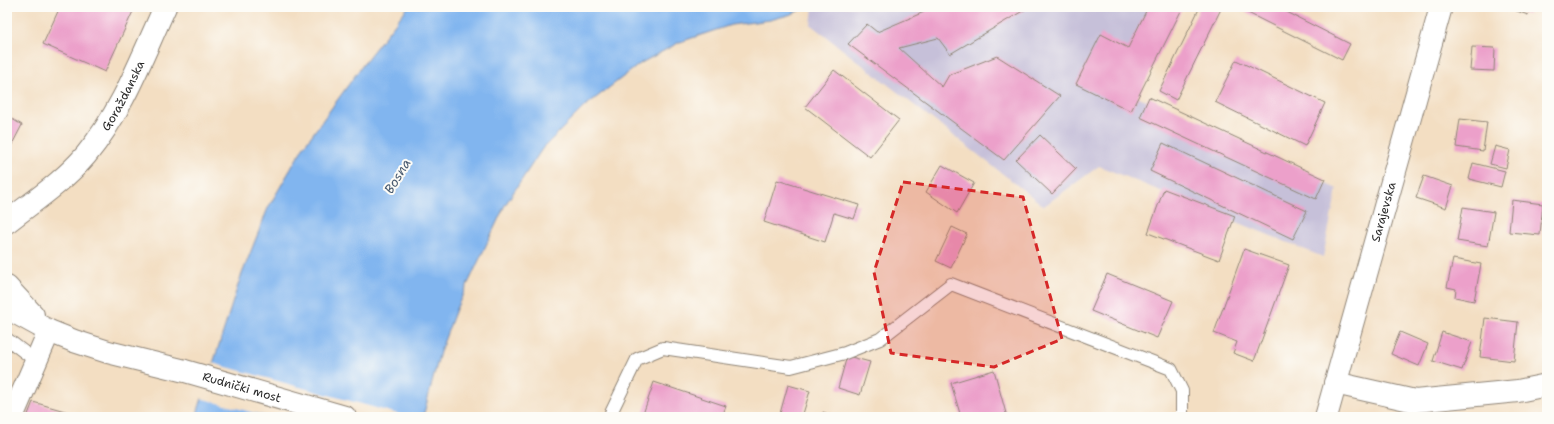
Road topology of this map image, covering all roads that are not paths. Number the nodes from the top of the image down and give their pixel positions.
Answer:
1 (165, 7) edge
2 (1441, 7) edge
3 (67, 175) junction
4 (7, 206) edge
5 (7, 222) edge
6 (7, 287) edge
7 (7, 308) edge
8 (49, 331) junction
9 (7, 339) edge
10 (36, 361) junction
11 (1335, 383) junction
12 (1547, 385) edge
13 (12, 417) edge
14 (345, 417) edge
15 (609, 417) edge
16 (1182, 417) edge
17 (1326, 417) edge

1 - 3 street, Goraždanska
2 - 11 street, Sarajevska
3 - 4 street, Goraždanska
3 - 5 street, Goraždanska
6 - 8 street
7 - 8 street
8 - 10 street
8 - 14 street, Rudnički most
9 - 10 lane
10 - 13 street
11 - 12 street
11 - 17 street, Sarajevska
15 - 16 lane

